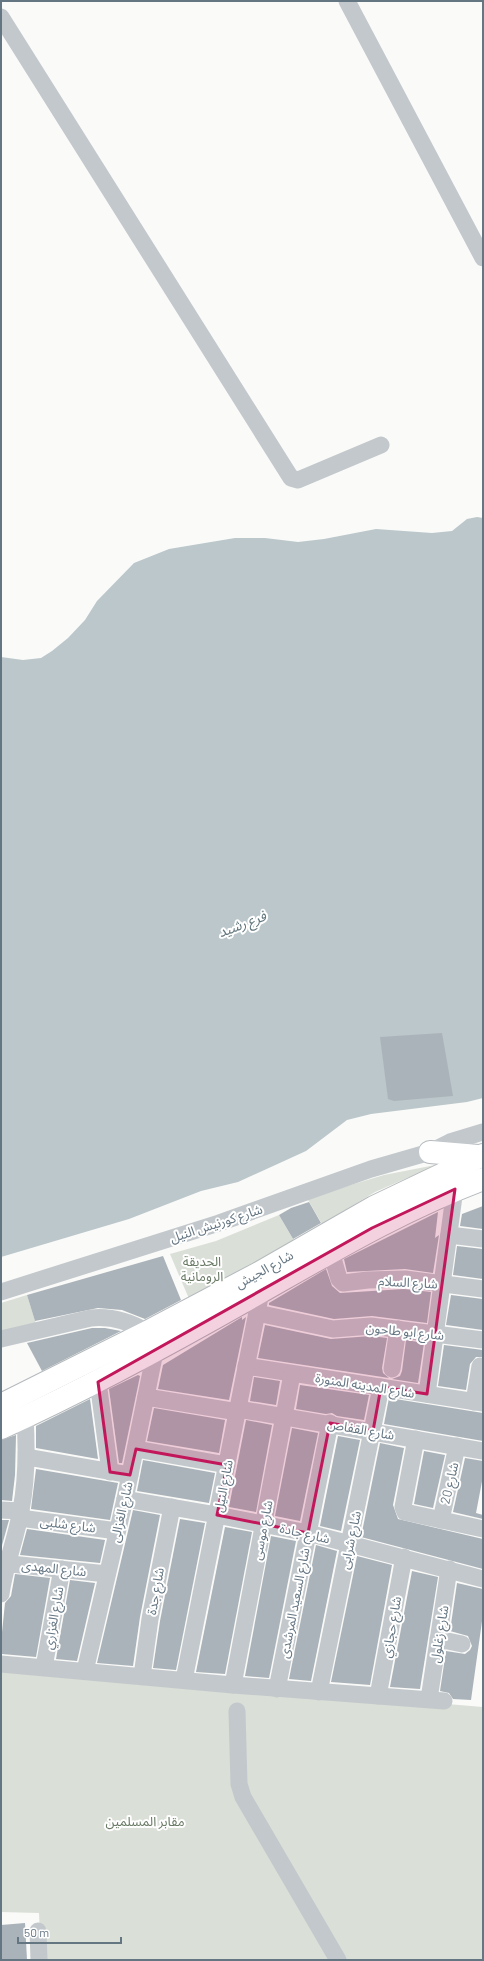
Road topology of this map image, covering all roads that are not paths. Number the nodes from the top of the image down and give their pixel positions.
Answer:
1 (347, 1) edge
2 (1, 17) edge
3 (483, 258) edge
4 (381, 445) dead end
5 (483, 1132) edge
6 (430, 1152) junction
7 (481, 1155) edge
8 (483, 1179) edge
9 (455, 1189) junction
10 (449, 1235) junction
11 (483, 1239) edge
12 (331, 1252) junction
13 (442, 1284) junction
14 (483, 1288) edge
15 (1, 1292) edge
16 (261, 1292) junction
17 (257, 1313) junction
18 (398, 1329) junction
19 (435, 1334) junction
20 (1, 1339) edge
21 (483, 1340) edge
22 (151, 1342) junction
23 (246, 1366) junction
24 (480, 1366) dead end
25 (392, 1369) dead end
26 (292, 1374) junction
27 (98, 1382) junction
28 (381, 1387) junction
29 (427, 1394) junction
30 (146, 1397) junction
31 (479, 1403) edge
32 (1, 1405) edge
33 (238, 1410) junction
34 (284, 1416) junction
35 (25, 1417) junction
36 (330, 1423) junction
37 (1, 1428) edge
38 (373, 1431) junction
39 (416, 1438) junction
40 (457, 1446) junction
41 (136, 1449) junction
42 (483, 1450) edge
43 (27, 1457) junction
44 (227, 1465) junction
45 (110, 1472) junction
46 (130, 1475) junction
47 (125, 1500) junction
48 (172, 1507) junction
49 (1, 1510) edge
50 (20, 1514) junction
51 (217, 1515) junction
52 (441, 1520) junction
53 (263, 1523) junction
54 (483, 1529) edge
55 (117, 1531) junction
56 (308, 1533) junction
57 (349, 1543) junction
58 (404, 1557) junction
59 (4, 1563) edge
60 (62, 1569) junction
61 (449, 1569) junction
62 (107, 1574) junction
63 (483, 1579) edge
64 (1, 1594) edge
65 (438, 1639) junction
66 (462, 1644) dead end
67 (1, 1664) edge
68 (44, 1667) junction
69 (85, 1671) junction
70 (142, 1676) junction
71 (184, 1680) junction
72 (233, 1686) junction
73 (277, 1689) junction
74 (319, 1692) junction
75 (378, 1696) junction
76 (237, 1711) dead end
77 (38, 1931) dead end
78 (38, 1960) edge
79 (338, 1960) edge

1 - 3 street
2 - 4 street
5 - 6 street, شارع كورنيش النيل
6 - 7 main road
6 - 15 street, شارع كورنيش النيل
7 - 22 main road, شارع الجيش
8 - 9 main road, شارع الجيش
9 - 10 street
9 - 12 main road, شارع الجيش
10 - 11 street
10 - 13 street
12 - 13 street, شارع السلام
12 - 16 main road, شارع الجيش
13 - 14 street, شارع السلام
13 - 19 street
16 - 17 street, شارع النيل
16 - 22 main road, شارع الجيش
17 - 18 street, شارع ابو طاحون
17 - 23 street, شارع النيل
18 - 19 street, شارع ابو طاحون
18 - 25 street
19 - 21 street, شارع ابو طاحون
19 - 29 street
20 - 22 street
22 - 27 main road, شارع الجيش
22 - 30 street, شارع الغزالى
22 - 32 main road, شارع الجيش
23 - 26 street, شارع المدينه المنورة
23 - 33 street, شارع النيل
24 - 31 street
26 - 28 street, شارع المدينه المنورة
26 - 34 street, شارع موسى
27 - 35 main road, شارع الجيش
27 - 45 street
28 - 29 street, شارع المدينه المنورة
28 - 38 street, شارع شرابى
29 - 31 street, شارع المدينه المنورة
30 - 33 street, شارع القفاص
30 - 41 street, شارع الغزالى
33 - 34 street, شارع القفاص
33 - 44 street, شارع النيل
34 - 36 street, شارع القفاص
34 - 53 street, شارع موسى
35 - 37 main road, شارع الجيش
35 - 43 street
36 - 38 street, شارع القفاص
36 - 56 street, شارع السعيد المرشدى
38 - 39 street, شارع القفاص
38 - 57 street, شارع شرابى
39 - 40 street, شارع القفاص
39 - 52 street
40 - 42 street, شارع القفاص
40 - 52 street, شارع 20
41 - 44 street
41 - 46 street, شارع الغزالى
43 - 45 street
43 - 50 street
44 - 51 street, شارع النيل
45 - 46 street
46 - 47 street, شارع الغزالى
47 - 48 street, شارع جادة
47 - 55 street, شارع الغزالى
48 - 51 street, شارع جادة
48 - 70 street, شارع جدة
49 - 50 street, شارع شلبى
50 - 55 street, شارع شلبى
50 - 59 street
51 - 53 street, شارع جادة
51 - 71 street, شارع النيل
52 - 54 street
53 - 56 street, شارع جادة
53 - 72 street, شارع موسى
55 - 62 street, شارع الغزالى
56 - 57 street, شارع جادة
56 - 73 street, شارع السعيد المرشدى
57 - 58 street, شارع جادة
57 - 74 street, شارع شرابى
58 - 61 street, شارع جادة
58 - 75 street, شارع حجازي
59 - 60 street, شارع المهدى
59 - 64 street
60 - 62 street, شارع المهدى
60 - 68 street, شارع الغزاري
61 - 63 street, شارع جادة
61 - 65 street, شارع زغلول
62 - 69 street, شارع الغزالى
65 - 66 street
65 - 75 street, شارع زغلول
67 - 68 street
68 - 69 street
69 - 70 street
70 - 71 street
71 - 72 street
72 - 73 street
73 - 74 street
74 - 75 street
76 - 79 street
77 - 78 street

